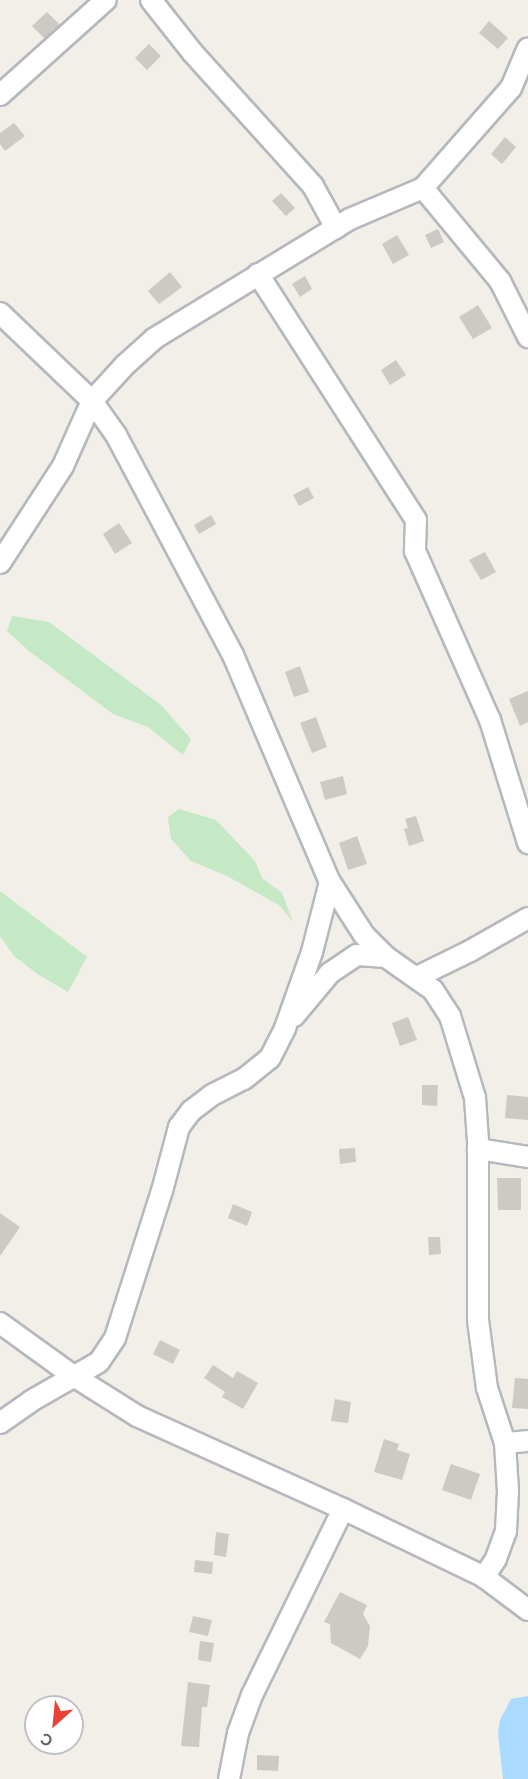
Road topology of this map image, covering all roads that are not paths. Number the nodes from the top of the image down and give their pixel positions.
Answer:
1 (106, 0) edge
2 (151, 0) edge
3 (528, 48) edge
4 (0, 95) edge
5 (423, 188) junction
6 (336, 228) junction
7 (258, 274) junction
8 (0, 313) edge
9 (528, 337) edge
10 (92, 401) junction
11 (0, 562) edge
12 (528, 843) edge
13 (330, 882) junction
14 (528, 918) edge
15 (386, 957) junction
16 (417, 976) junction
17 (285, 1028) junction
18 (478, 1149) junction
19 (528, 1157) edge
20 (0, 1323) edge
21 (72, 1375) junction
22 (0, 1423) edge
23 (528, 1441) edge
24 (505, 1443) junction
25 (343, 1509) junction
26 (484, 1577) junction
27 (528, 1610) edge
28 (229, 1779) edge

1 - 4 street
2 - 6 street
3 - 5 street
5 - 6 street
5 - 9 street
6 - 7 street
7 - 10 street
7 - 12 street
8 - 10 street
10 - 11 street
10 - 13 street
13 - 15 street
13 - 17 street
14 - 16 street
15 - 16 street
15 - 17 street
16 - 18 street
17 - 21 street
18 - 19 street
18 - 24 street
20 - 21 street
21 - 22 street
21 - 25 street
23 - 24 street
24 - 26 street
25 - 26 street
25 - 28 street
26 - 27 street

